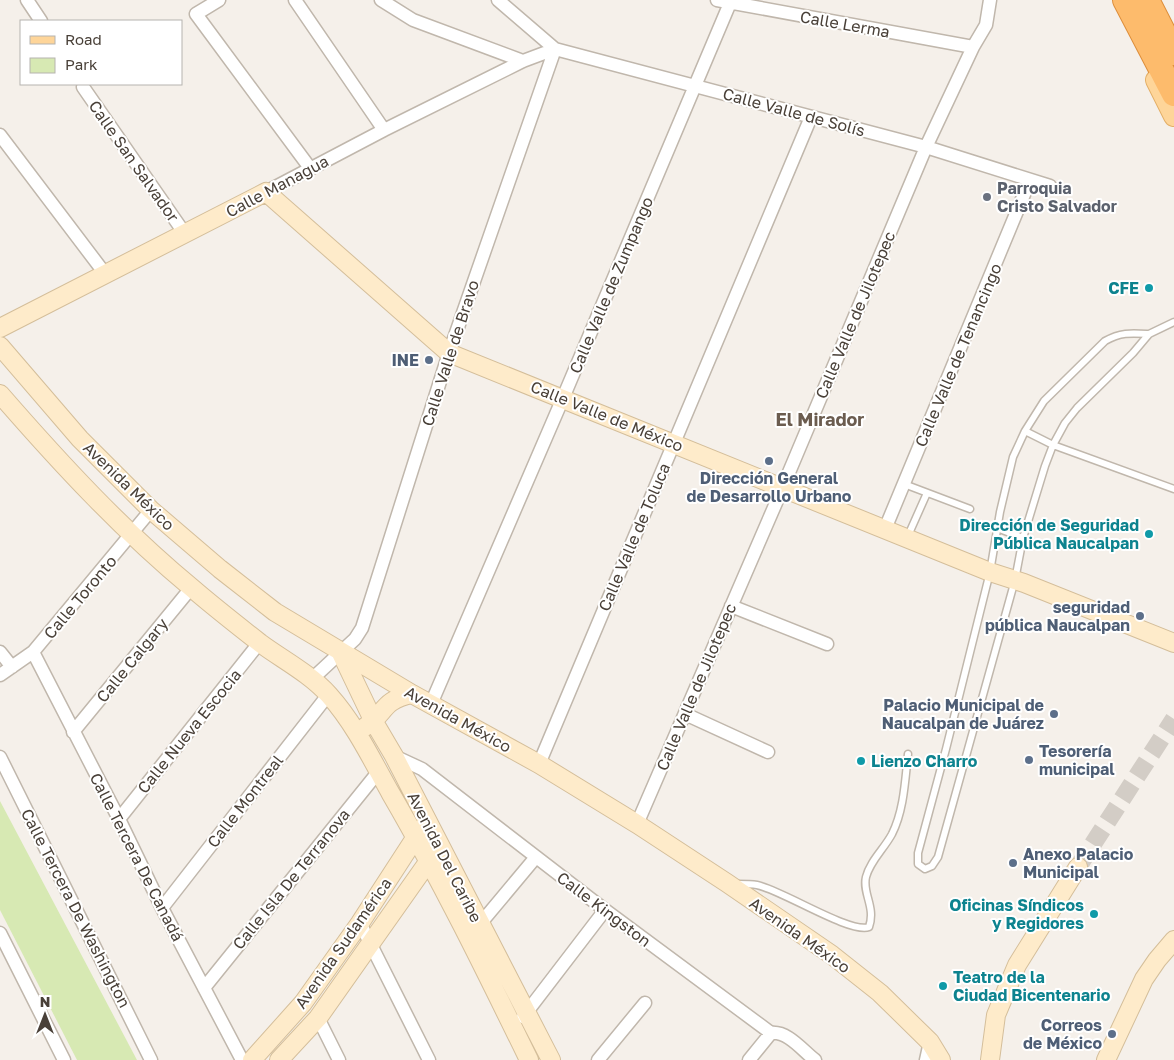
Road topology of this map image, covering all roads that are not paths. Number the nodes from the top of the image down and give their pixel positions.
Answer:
1 (27, 0) edge
2 (219, 0) edge
3 (295, 0) edge
4 (381, 0) edge
5 (498, 0) edge
6 (990, 0) edge
7 (1115, 0) edge
8 (1124, 0) edge
9 (1136, 0) edge
10 (1147, 0) edge
11 (723, 1) edge
12 (40, 20) edge
13 (973, 47) junction
14 (555, 49) junction
15 (1174, 53) edge
16 (523, 61) junction
17 (1174, 76) edge
18 (695, 86) junction
19 (83, 87) dead end
20 (1174, 94) edge
21 (1174, 116) edge
22 (811, 117) junction
23 (384, 130) junction
24 (0, 135) edge
25 (926, 147) junction
26 (310, 168) junction
27 (1030, 180) junction
28 (1050, 186) dead end
29 (266, 192) junction
30 (185, 234) junction
31 (106, 275) junction
32 (1174, 322) edge
33 (0, 328) edge
34 (1149, 334) junction
35 (0, 346) edge
36 (449, 352) junction
37 (0, 394) edge
38 (563, 398) junction
39 (1025, 431) junction
40 (674, 442) junction
41 (1053, 445) junction
42 (904, 484) junction
43 (782, 489) junction
44 (1174, 489) edge
45 (927, 493) junction
46 (970, 509) dead end
47 (151, 510) junction
48 (997, 528) junction
49 (885, 529) junction
50 (131, 535) junction
51 (907, 538) junction
52 (1023, 538) junction
53 (990, 572) junction
54 (1015, 580) junction
55 (191, 588) junction
56 (731, 606) junction
57 (260, 642) junction
58 (1174, 643) edge
59 (827, 644) dead end
60 (0, 652) edge
61 (33, 652) junction
62 (342, 653) junction
63 (12, 667) junction
64 (0, 675) edge
65 (312, 679) junction
66 (328, 694) junction
67 (412, 694) junction
68 (431, 704) junction
69 (685, 714) junction
70 (374, 722) junction
71 (73, 732) junction
72 (358, 733) junction
73 (768, 752) dead end
74 (908, 754) dead end
75 (0, 756) edge
76 (394, 756) junction
77 (539, 764) junction
78 (379, 771) junction
79 (119, 819) junction
80 (426, 820) junction
81 (637, 824) junction
82 (416, 836) junction
83 (440, 845) junction
84 (536, 857) junction
85 (429, 862) junction
86 (1078, 867) tunnel mouth
87 (727, 884) junction
88 (162, 908) junction
89 (605, 910) junction
90 (360, 923) junction
91 (480, 924) junction
92 (0, 933) edge
93 (1174, 940) edge
94 (371, 945) junction
95 (204, 988) junction
96 (644, 1003) dead end
97 (526, 1013) junction
98 (318, 1018) junction
99 (513, 1029) junction
100 (771, 1033) junction
101 (930, 1042) junction
102 (64, 1060) edge
103 (151, 1060) edge
104 (242, 1060) edge
105 (252, 1060) edge
106 (279, 1060) edge
107 (339, 1060) edge
108 (429, 1060) edge
109 (529, 1060) edge
110 (551, 1060) edge
111 (598, 1060) edge
112 (749, 1060) edge
113 (814, 1060) edge
114 (926, 1060) edge
115 (941, 1060) edge
116 (990, 1060) edge
117 (1106, 1060) edge

1 - 12 street
2 - 26 street
3 - 23 street
4 - 16 street
5 - 14 street
6 - 13 street, Calle Valle de Jilotepec
7 - 21 main road
8 - 20 highway
9 - 17 highway
10 - 15 highway
11 - 13 street, Calle Lerma
11 - 18 street, Calle Valle de Zumpango
13 - 25 street, Calle Valle de Jilotepec
14 - 16 street, Calle Managua
14 - 18 street, Calle Valle de Solís
14 - 36 street, Calle Valle de Bravo
16 - 23 street, Calle Managua
18 - 22 street, Calle Valle de Solís
18 - 38 street, Calle Valle de Zumpango
19 - 30 street, Calle San Salvador
22 - 25 street, Calle Valle de Solís
22 - 40 street, Calle Valle de Toluca
23 - 26 street, Calle Managua
24 - 31 street
25 - 27 street, Calle Valle de Solís
25 - 43 street, Calle Valle de Jilotepec
26 - 29 street, Calle Managua
27 - 28 street, Calle Valle de Solís
27 - 42 street, Calle Valle de Tenancingo
29 - 30 main road, Calle Managua
29 - 36 main road, Calle Valle de México
30 - 31 main road, Calle Managua
31 - 33 main road, Calle Managua
32 - 34 lane
34 - 39 lane
34 - 41 lane
35 - 47 main road, Avenida México
36 - 38 main road, Calle Valle de México
36 - 62 street, Calle Valle de Bravo
37 - 50 main road, Avenida México
38 - 40 main road, Calle Valle de México
38 - 68 street, Calle Valle de Zumpango
39 - 41 lane
39 - 48 lane
40 - 43 main road, Calle Valle de México
40 - 77 street, Calle Valle de Toluca
41 - 44 lane
41 - 52 lane
42 - 45 lane
42 - 49 street, Calle Valle de Tenancingo
43 - 49 main road, Calle Valle de México
43 - 56 street, Calle Valle de Jilotepec
45 - 46 lane
45 - 51 lane
47 - 50 street, Calle Toronto
47 - 62 main road, Avenida México
48 - 52 lane
48 - 53 lane
49 - 51 main road, Calle Valle de México
50 - 55 main road, Avenida México
50 - 61 street, Calle Toronto
51 - 53 main road, Calle Valle de México
52 - 54 lane
53 - 54 main road, Calle Valle de México
53 - 54 lane
54 - 58 main road, Calle Valle de México
55 - 57 main road, Avenida México
55 - 71 street, Calle Calgary
56 - 59 street
56 - 69 street, Calle Valle de Jilotepec
57 - 65 main road, Avenida México
57 - 79 street, Calle Nueva Escocia
60 - 63 street
61 - 63 street, Calle Toronto
61 - 71 street, Calle Tercera De Canadá
62 - 65 street, Calle Valle de Bravo
62 - 67 main road, Avenida México
62 - 70 main road, Avenida Del Caribe
63 - 64 street, Calle Toronto
65 - 66 main road, Avenida Del Caribe
66 - 72 main road, Avenida Del Caribe
66 - 88 street, Calle Montreal
67 - 68 main road, Avenida México
67 - 70 main road
68 - 77 main road, Avenida México
69 - 73 street
69 - 81 street, Calle Valle de Jilotepec
70 - 72 main road
70 - 76 main road, Avenida Del Caribe
71 - 79 street, Calle Tercera De Canadá
72 - 78 main road, Avenida Del Caribe
74 - 87 lane
75 - 103 street, Calle Tercera De Washington
76 - 80 main road, Avenida Del Caribe
76 - 84 street, Calle Kingston
77 - 81 main road, Avenida México
78 - 82 main road, Avenida Del Caribe
78 - 95 street, Calle Isla De Terranova
79 - 88 street, Calle Tercera De Canadá
80 - 82 main road, Avenida Sudamérica
80 - 83 main road, Avenida Del Caribe
81 - 87 main road, Avenida México
82 - 85 main road, Avenida Del Caribe
82 - 90 main road, Avenida Sudamérica
83 - 85 main road, Avenida Sudamérica
83 - 91 main road, Avenida Del Caribe
84 - 89 street, Calle Kingston
84 - 91 street
85 - 94 main road, Avenida Sudamérica
85 - 99 main road, Avenida Del Caribe
86 - 116 main road
87 - 101 main road, Avenida México
88 - 95 street, Calle Tercera De Canadá
89 - 97 street
89 - 100 street, Calle Kingston
90 - 94 street
90 - 105 main road, Avenida Sudamérica
91 - 97 main road, Avenida Del Caribe
92 - 102 street
93 - 117 main road
94 - 98 main road, Avenida Sudamérica
94 - 108 street
95 - 104 street, Calle Tercera De Canadá
96 - 111 street
97 - 99 street
97 - 110 main road, Avenida Del Caribe
98 - 106 main road, Avenida Sudamérica
98 - 107 street
99 - 109 main road, Avenida Del Caribe
100 - 112 street
100 - 113 street, Calle Kingston
101 - 114 street
101 - 115 main road, Avenida México

